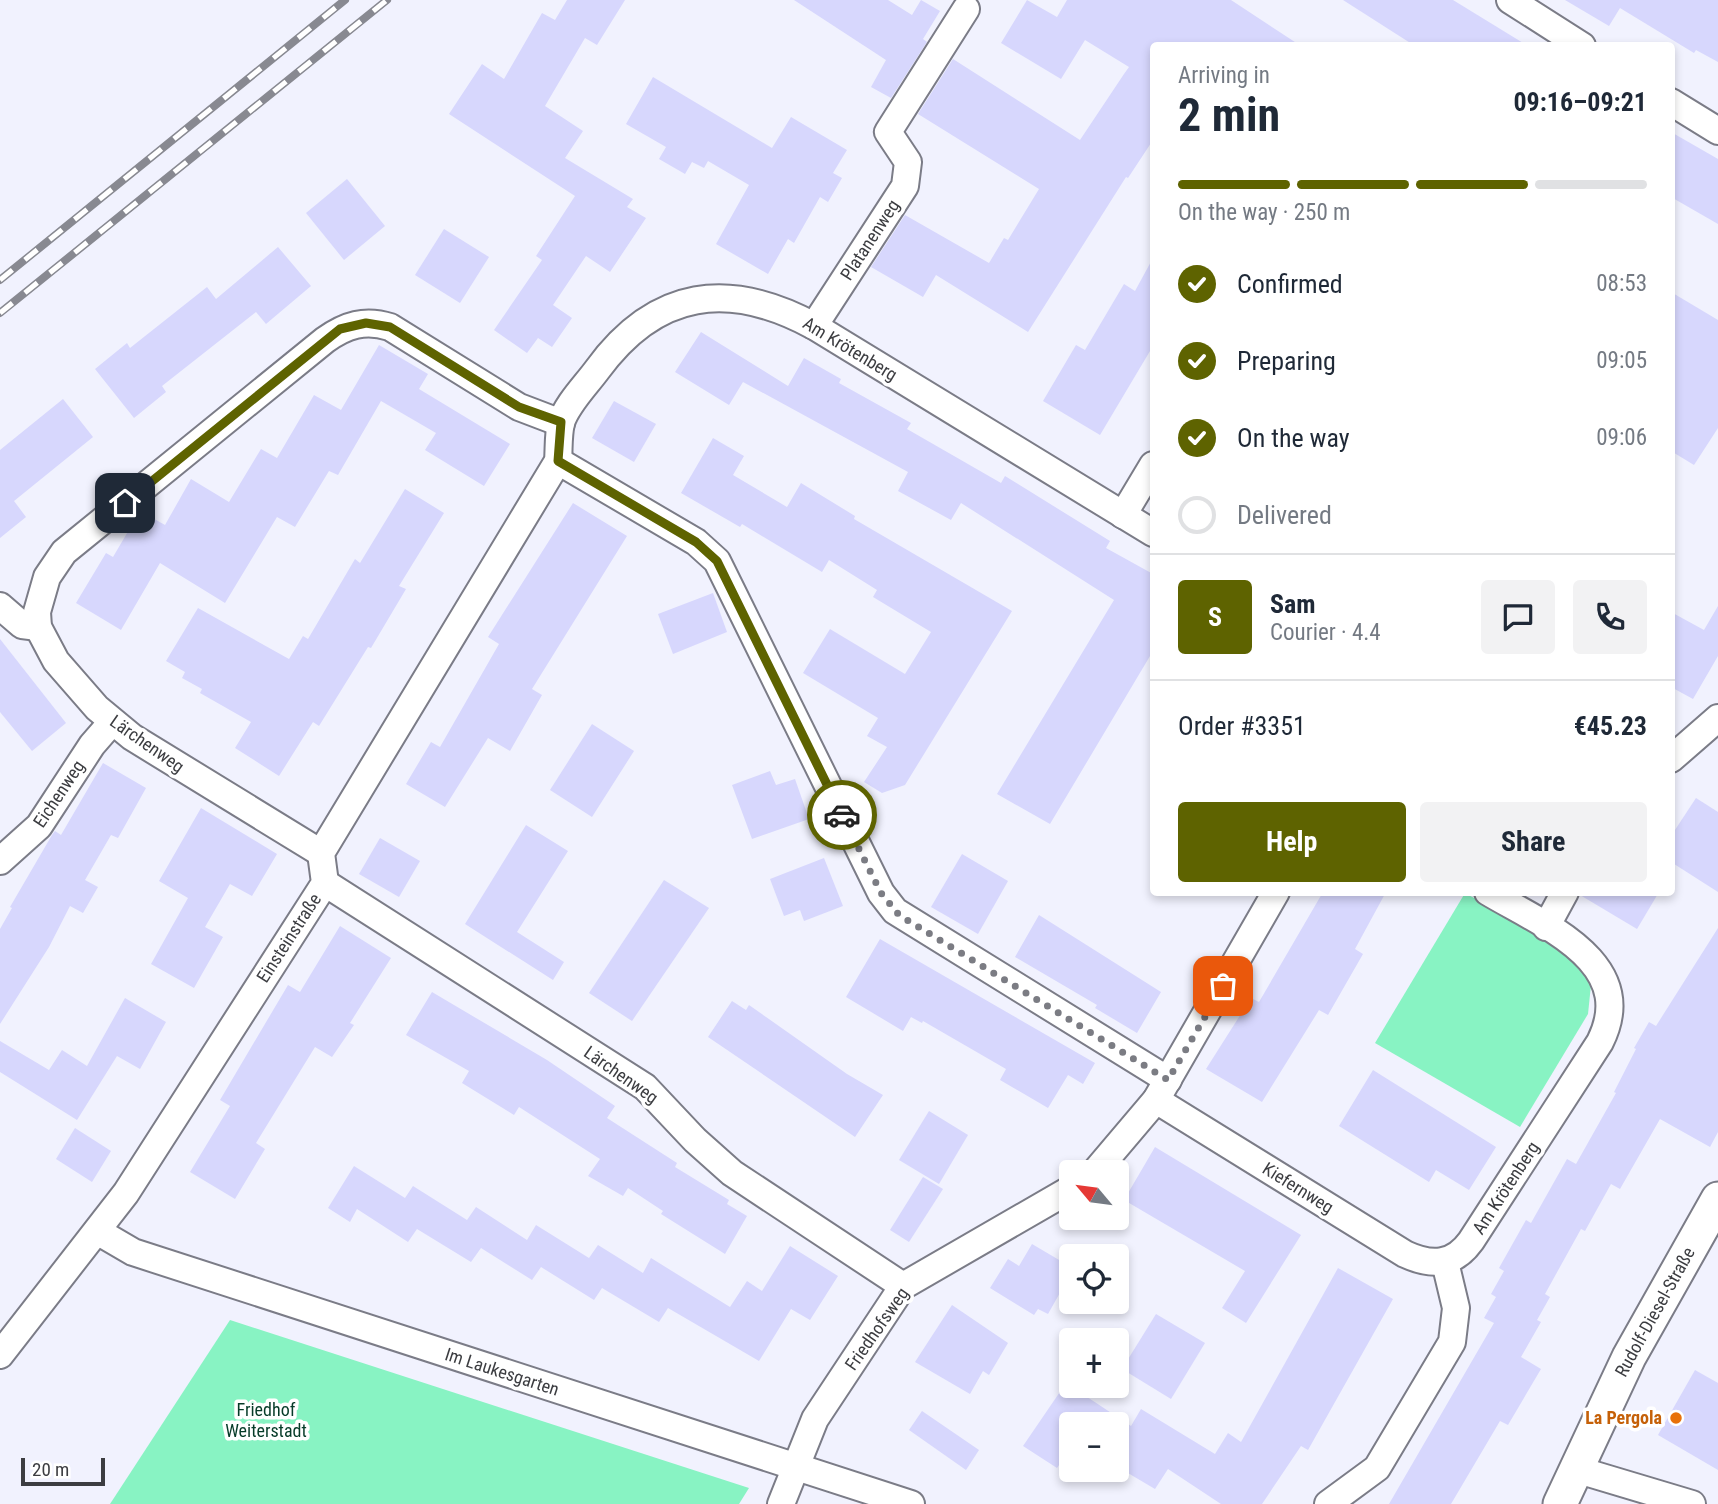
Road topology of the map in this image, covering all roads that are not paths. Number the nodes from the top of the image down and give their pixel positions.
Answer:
1 (1510, 0) edge
2 (966, 9) dead end
3 (1576, 42) edge
4 (1675, 104) edge
5 (1718, 131) edge
6 (814, 326) junction
7 (561, 422) junction
8 (558, 461) junction
9 (1150, 470) edge
10 (1122, 514) junction
11 (1150, 531) edge
12 (0, 606) edge
13 (38, 627) junction
14 (1718, 718) edge
15 (112, 722) junction
16 (1675, 756) edge
17 (321, 853) junction
18 (0, 861) edge
19 (324, 883) junction
20 (1274, 896) edge
21 (1495, 896) edge
22 (1563, 896) edge
23 (1546, 927) junction
24 (1162, 1090) junction
25 (1106, 1160) edge
26 (1059, 1196) edge
27 (1718, 1199) edge
28 (97, 1231) junction
29 (1445, 1262) junction
30 (903, 1286) junction
31 (0, 1354) edge
32 (797, 1468) junction
33 (1575, 1469) junction
34 (782, 1504) edge
35 (911, 1504) edge
36 (1328, 1504) edge
37 (1560, 1504) edge
38 (1692, 1504) edge

1 - 3 street
2 - 6 street, Platanenweg
4 - 5 street
6 - 7 street, Am Krötenberg
6 - 10 street, Am Krötenberg
7 - 8 street
7 - 13 street
8 - 17 street
8 - 24 street, Kiefernweg
9 - 10 street
10 - 11 street, Am Krötenberg
12 - 13 street
13 - 15 street, Lärchenweg
14 - 16 street
15 - 17 street, Lärchenweg
15 - 18 street, Eichenweg
17 - 19 street, Einsteinstraße
19 - 28 street, Einsteinstraße
19 - 30 street, Lärchenweg
20 - 24 street
21 - 23 street, Am Krötenberg
22 - 23 street
23 - 29 street, Am Krötenberg
24 - 25 street
24 - 29 street, Kiefernweg
26 - 30 street, Friedhofsweg
27 - 33 street, Rudolf-Diesel-Straße
28 - 31 street, Einsteinstraße
28 - 32 street, Im Laukesgarten
29 - 36 street
30 - 32 street, Friedhofsweg
32 - 34 street, Friedhofsweg
32 - 35 street, Im Laukesgarten
33 - 37 street, Rudolf-Diesel-Straße
33 - 38 street

